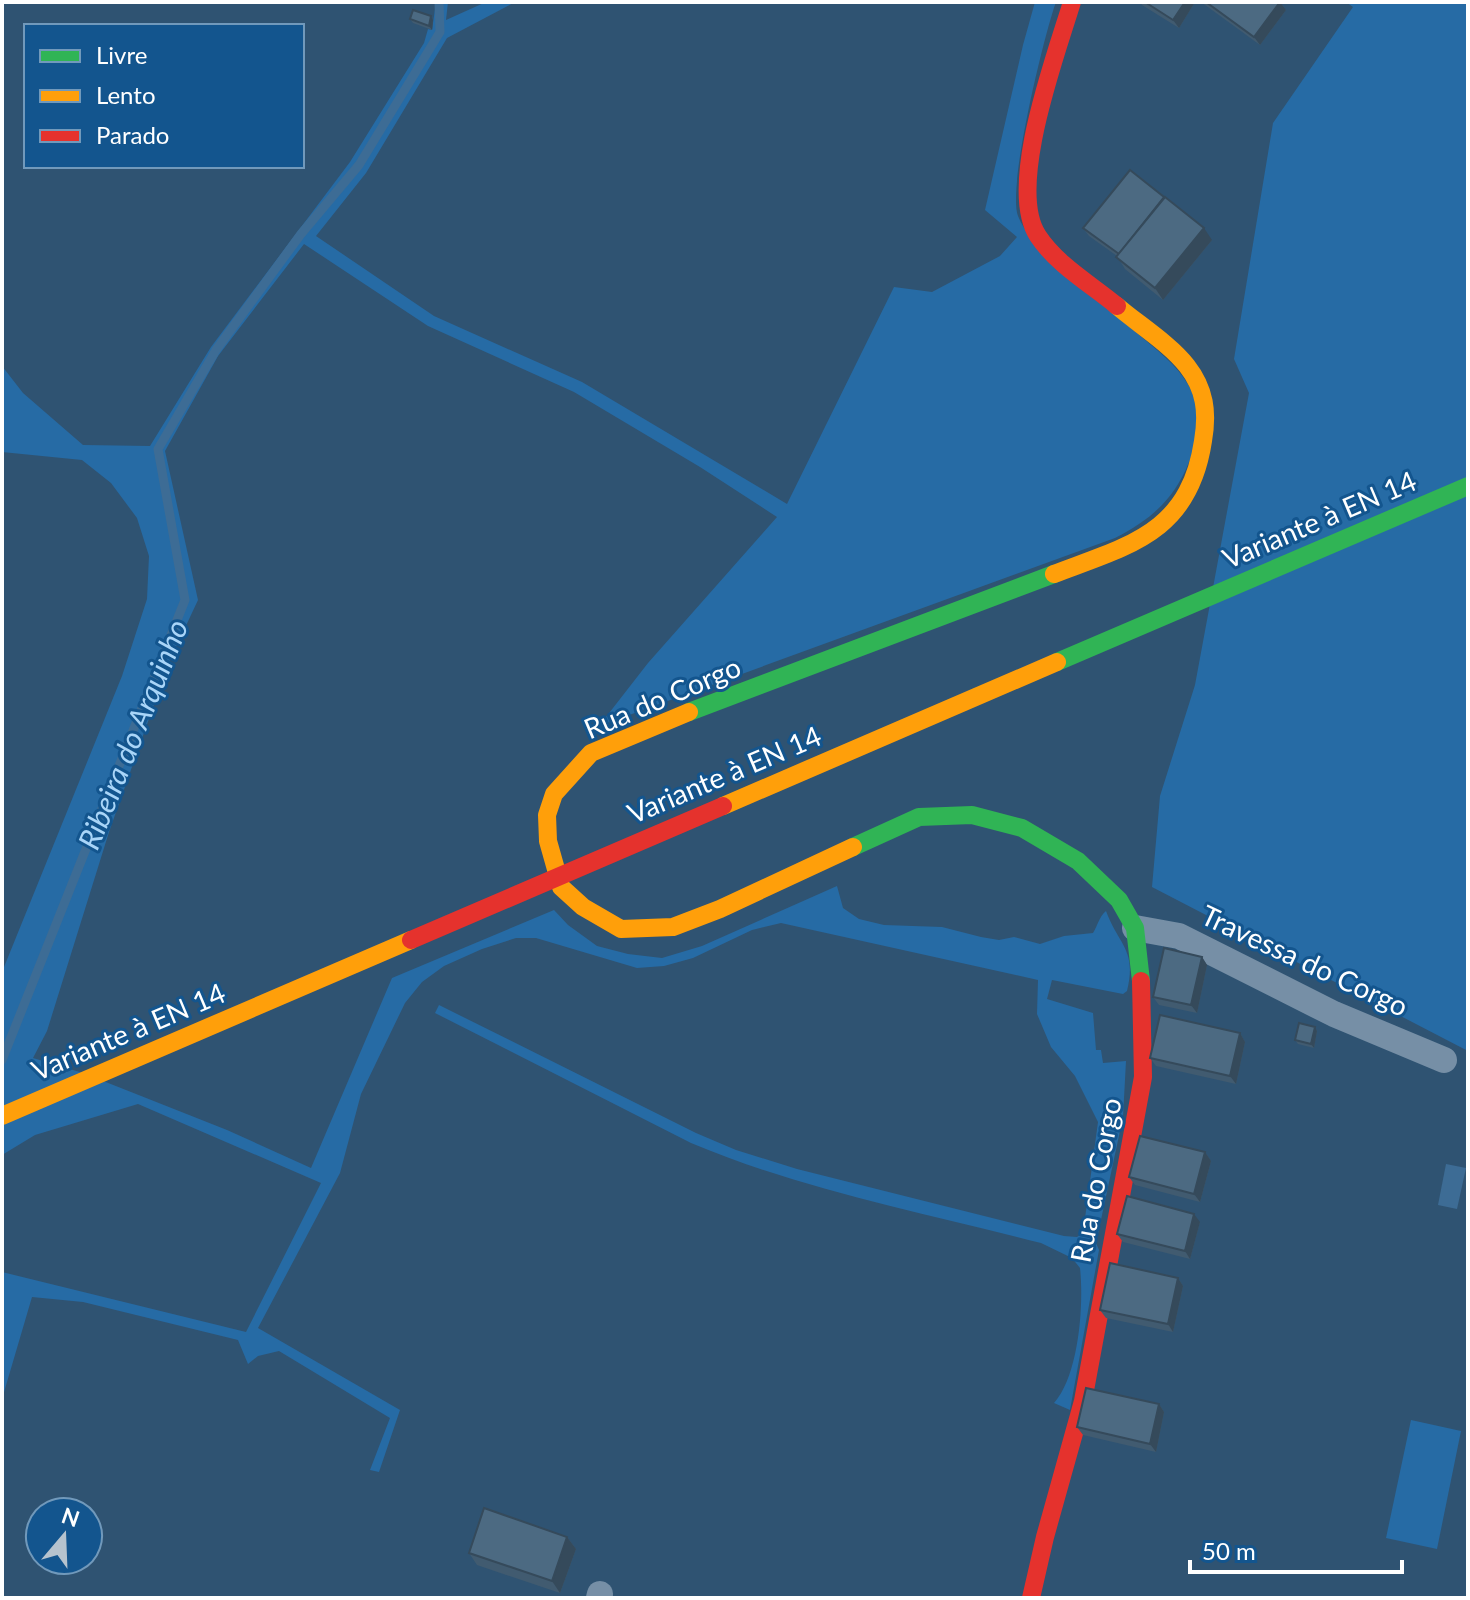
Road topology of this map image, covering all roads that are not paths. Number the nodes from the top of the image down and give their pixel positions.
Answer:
1 (1072, 2) edge
2 (1468, 486) edge
3 (1135, 928) junction
4 (1444, 1060) dead end
5 (2, 1116) edge
6 (1031, 1598) edge

1 - 3 street, Rua do Corgo
2 - 5 street, Variante à EN 14
3 - 4 street, Travessa do Corgo
3 - 6 street, Rua do Corgo

